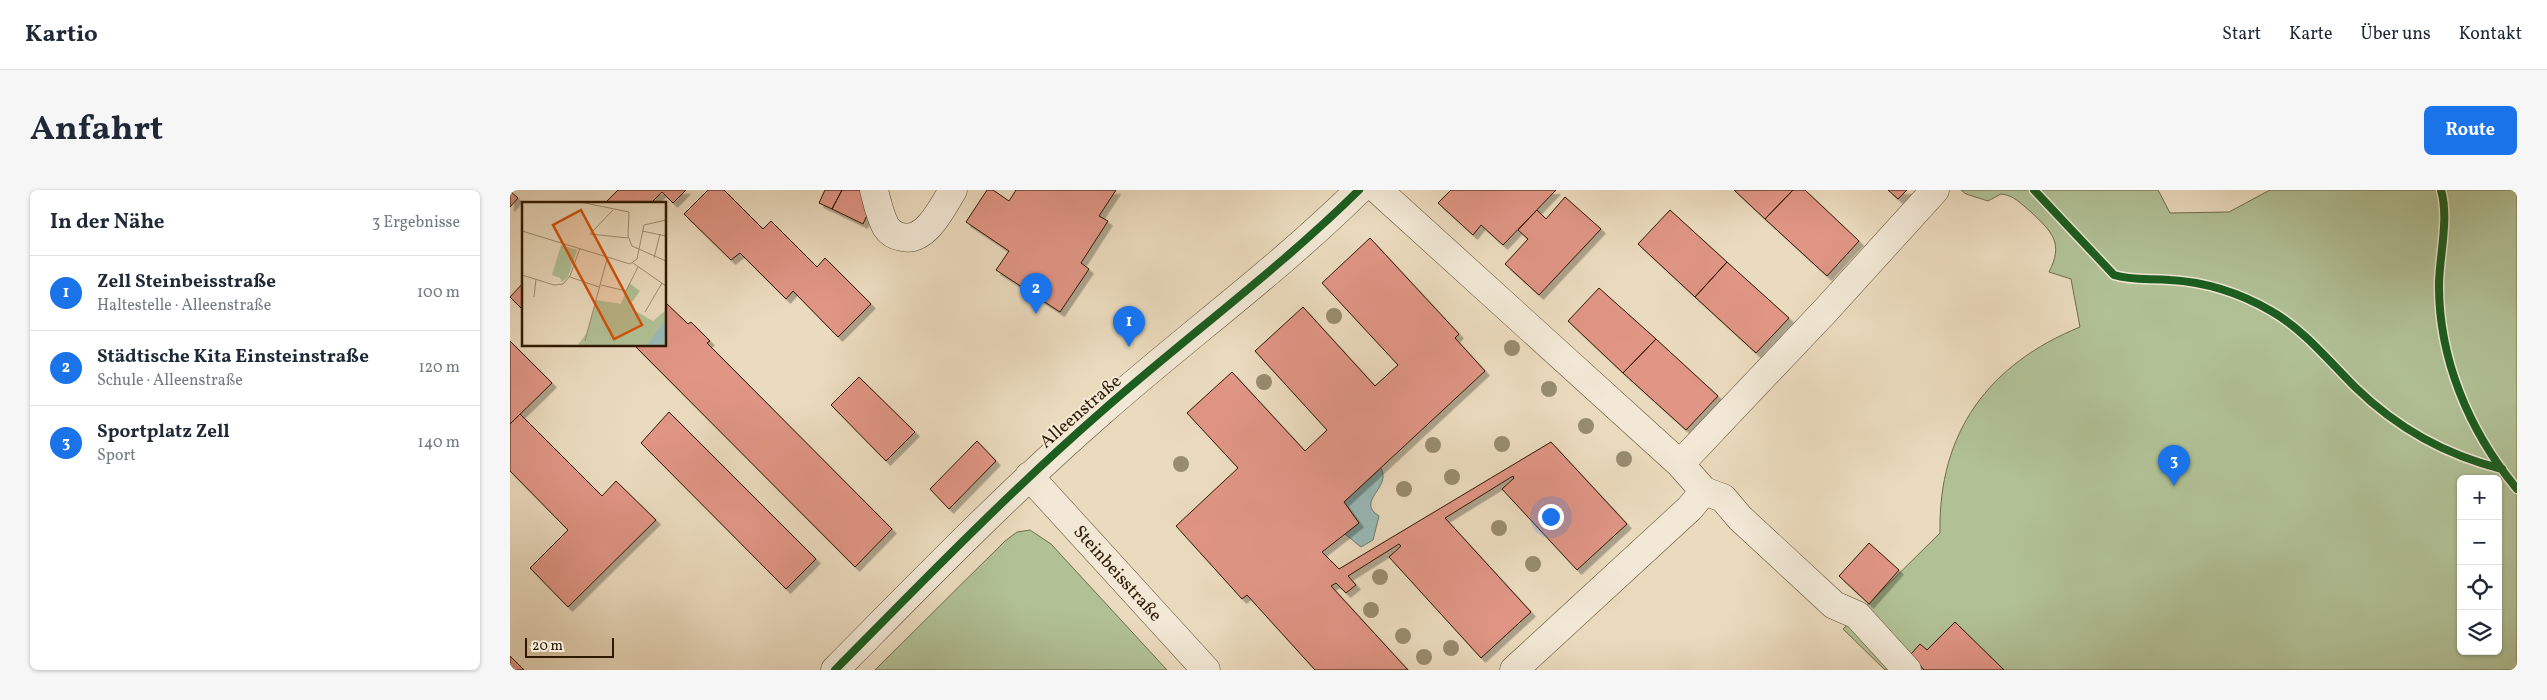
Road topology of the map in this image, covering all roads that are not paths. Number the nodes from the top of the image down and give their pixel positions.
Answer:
1 (874, 190) edge
2 (953, 190) edge
3 (1359, 190) edge
4 (1378, 190) edge
5 (1935, 190) edge
6 (1680, 464) junction
7 (1029, 476) junction
8 (1704, 491) junction
9 (835, 670) edge
10 (1206, 670) edge
11 (1514, 670) edge
12 (1907, 670) edge

1 - 2 street
3 - 7 street, Alleenstraße
4 - 6 street
5 - 6 street
6 - 8 street
7 - 9 street, Alleenstraße
7 - 10 street, Steinbeisstraße
8 - 11 street
8 - 12 street

